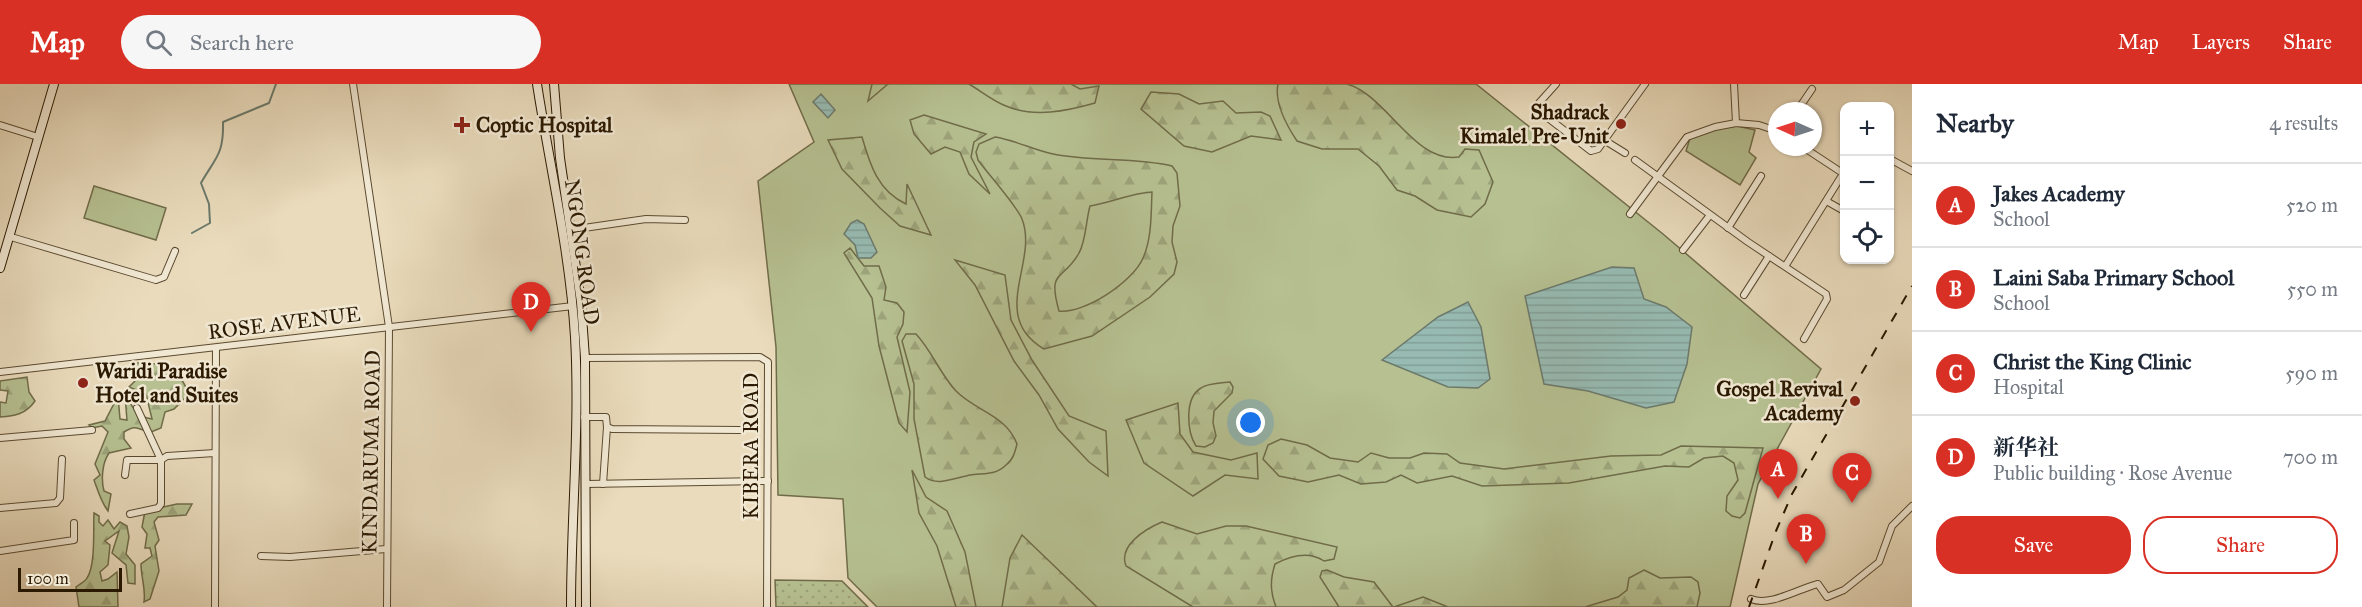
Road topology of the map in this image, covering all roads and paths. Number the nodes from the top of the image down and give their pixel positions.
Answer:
1 (54, 84) edge
2 (353, 84) edge
3 (537, 84) edge
4 (554, 84) edge
5 (1556, 84) edge
6 (1645, 84) edge
7 (1734, 84) edge
8 (1812, 89) dead end
9 (1803, 102) edge
10 (1736, 123) junction
11 (0, 125) edge
12 (1768, 128) edge
13 (38, 137) junction
14 (1604, 140) junction
15 (1625, 153) dead end
16 (1817, 156) edge
17 (1635, 160) dead end
18 (1894, 161) edge
19 (1840, 170) edge
20 (1912, 171) edge
21 (1761, 176) dead end
22 (1659, 177) junction
23 (1840, 180) edge
24 (1828, 202) junction
25 (1843, 210) edge
26 (1630, 214) dead end
27 (1710, 215) junction
28 (685, 220) dead end
29 (1728, 228) junction
30 (570, 230) junction
31 (11, 237) junction
32 (1683, 250) dead end
33 (175, 251) dead end
34 (1769, 255) junction
35 (1786, 265) junction
36 (0, 268) edge
37 (1744, 296) dead end
38 (573, 306) junction
39 (389, 327) junction
40 (1804, 339) dead end
41 (216, 348) junction
42 (585, 358) junction
43 (0, 372) edge
44 (136, 408) dead end
45 (585, 417) junction
46 (607, 427) junction
47 (92, 430) dead end
48 (741, 430) dead end
49 (0, 438) edge
50 (215, 453) junction
51 (62, 459) dead end
52 (161, 460) junction
53 (125, 475) dead end
54 (768, 481) junction
55 (586, 484) junction
56 (603, 484) junction
57 (1912, 506) edge
58 (0, 508) edge
59 (130, 514) dead end
60 (74, 523) dead end
61 (386, 549) junction
62 (0, 551) edge
63 (261, 556) dead end
64 (571, 568) junction
65 (586, 570) junction
66 (1751, 599) dead end
67 (215, 607) edge
68 (387, 607) edge
69 (571, 607) edge
70 (586, 607) edge
71 (767, 607) edge

1 - 13 main road
2 - 39 street, KINDARUMA ROAD
3 - 38 main road, NGONG ROAD
4 - 30 main road, NGONG ROAD
5 - 14 street
6 - 14 street
7 - 10 street
8 - 9 street
10 - 12 street
10 - 22 street
11 - 13 street
13 - 31 main road
14 - 15 street
16 - 19 street
17 - 22 street
18 - 20 street
21 - 29 street
22 - 26 street
22 - 27 street
23 - 24 street
24 - 25 street
24 - 35 street
27 - 29 street
27 - 32 street
28 - 30 street
29 - 34 street
30 - 42 main road, NGONG ROAD
31 - 33 street
31 - 36 main road
34 - 35 street
34 - 37 street
35 - 40 street
38 - 39 street, ROSE AVENUE
38 - 64 main road, NGONG ROAD
39 - 41 street, ROSE AVENUE
39 - 61 street, KINDARUMA ROAD
41 - 43 street, ROSE AVENUE
41 - 50 street
42 - 45 main road, NGONG ROAD
42 - 54 street, KIBERA ROAD
44 - 52 street
45 - 46 street
45 - 55 main road, NGONG ROAD
46 - 48 street
46 - 56 street
47 - 49 street
50 - 52 street
50 - 67 street
51 - 58 street
52 - 53 street
52 - 59 street
54 - 56 street
54 - 71 street, KIBERA ROAD
55 - 56 street
55 - 65 main road, NGONG ROAD
57 - 66 street
60 - 62 street
61 - 63 street
61 - 68 street, KINDARUMA ROAD
64 - 65 main road
64 - 69 main road, NGONG ROAD
65 - 70 main road, NGONG ROAD

